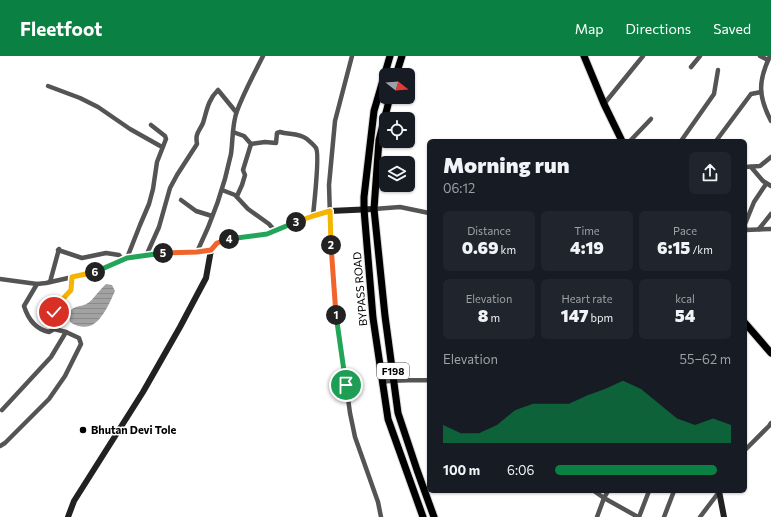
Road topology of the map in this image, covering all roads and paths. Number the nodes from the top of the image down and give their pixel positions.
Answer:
1 (263, 56) edge
2 (352, 56) edge
3 (392, 56) edge
4 (584, 56) edge
5 (643, 56) edge
6 (700, 56) edge
7 (760, 56) edge
8 (401, 57) edge
9 (769, 58) edge
10 (691, 67) dead end
11 (398, 68) edge
12 (718, 70) dead end
13 (48, 86) dead end
14 (761, 92) junction
15 (388, 104) edge
16 (604, 104) junction
17 (236, 112) junction
18 (651, 119) dead end
19 (771, 121) edge
20 (151, 125) dead end
21 (233, 132) junction
22 (621, 139) edge
23 (632, 139) edge
24 (682, 139) edge
25 (717, 139) edge
26 (251, 144) junction
27 (162, 147) junction
28 (771, 157) edge
29 (747, 167) edge
30 (751, 168) junction
31 (769, 185) edge
32 (222, 190) junction
33 (237, 196) junction
34 (181, 200) dead end
35 (364, 209) junction
36 (374, 209) junction
37 (330, 211) junction
38 (427, 212) edge
39 (771, 214) edge
40 (212, 216) junction
41 (313, 216) junction
42 (747, 220) edge
43 (771, 228) edge
44 (759, 229) junction
45 (747, 230) edge
46 (275, 231) junction
47 (211, 250) junction
48 (197, 252) junction
49 (146, 256) junction
50 (125, 259) junction
51 (72, 277) junction
52 (0, 279) edge
53 (50, 282) junction
54 (37, 284) junction
55 (747, 325) edge
56 (54, 329) junction
57 (66, 332) junction
58 (771, 353) edge
59 (394, 380) junction
60 (427, 380) edge
61 (382, 382) junction
62 (2, 410) dead end
63 (771, 423) edge
64 (0, 446) edge
65 (747, 448) edge
66 (597, 493) edge
67 (607, 493) edge
68 (648, 493) edge
69 (673, 493) edge
70 (718, 493) edge
71 (719, 493) edge
72 (604, 498) junction
73 (68, 517) edge
74 (382, 517) edge
75 (423, 517) edge
76 (434, 517) edge
77 (597, 517) edge
78 (639, 517) edge
79 (664, 517) edge
80 (700, 517) edge
81 (724, 517) edge

1 - 17 street
2 - 37 street
3 - 8 main road
3 - 35 main road, BYPASS ROAD / F198
4 - 16 main road
5 - 16 street
6 - 10 street
7 - 9 street
8 - 11 main road
9 - 14 street
12 - 24 street
13 - 27 street
14 - 19 street
14 - 25 street
15 - 36 main road, BYPASS ROAD / F198
16 - 22 main road
17 - 21 street
17 - 49 street
18 - 23 street
20 - 27 street
21 - 26 street
21 - 32 street
26 - 33 street
26 - 41 street
27 - 50 street
28 - 30 street
29 - 30 street
30 - 31 street
31 - 42 street
32 - 33 street
32 - 40 street
33 - 46 street
34 - 40 street
35 - 36 street
35 - 37 street
35 - 61 main road, BYPASS ROAD / F198
36 - 38 street
36 - 59 main road, BYPASS ROAD / F198
37 - 41 street
37 - 74 street
39 - 44 street
40 - 48 street
41 - 46 street
43 - 44 street
44 - 45 street
46 - 47 street
47 - 48 street
47 - 73 street
48 - 49 street
49 - 50 street
50 - 51 street
50 - 53 street
51 - 53 street
51 - 56 street
52 - 54 street
53 - 54 street
54 - 56 street
55 - 58 main road
56 - 57 street
57 - 62 street
57 - 64 street
59 - 60 street
59 - 61 street
59 - 76 main road, BYPASS ROAD / F198
61 - 75 main road, BYPASS ROAD / F198
63 - 65 street
66 - 72 street
67 - 72 street
68 - 78 street
69 - 79 street
70 - 80 street
71 - 81 street
72 - 77 street
72 - 78 street

